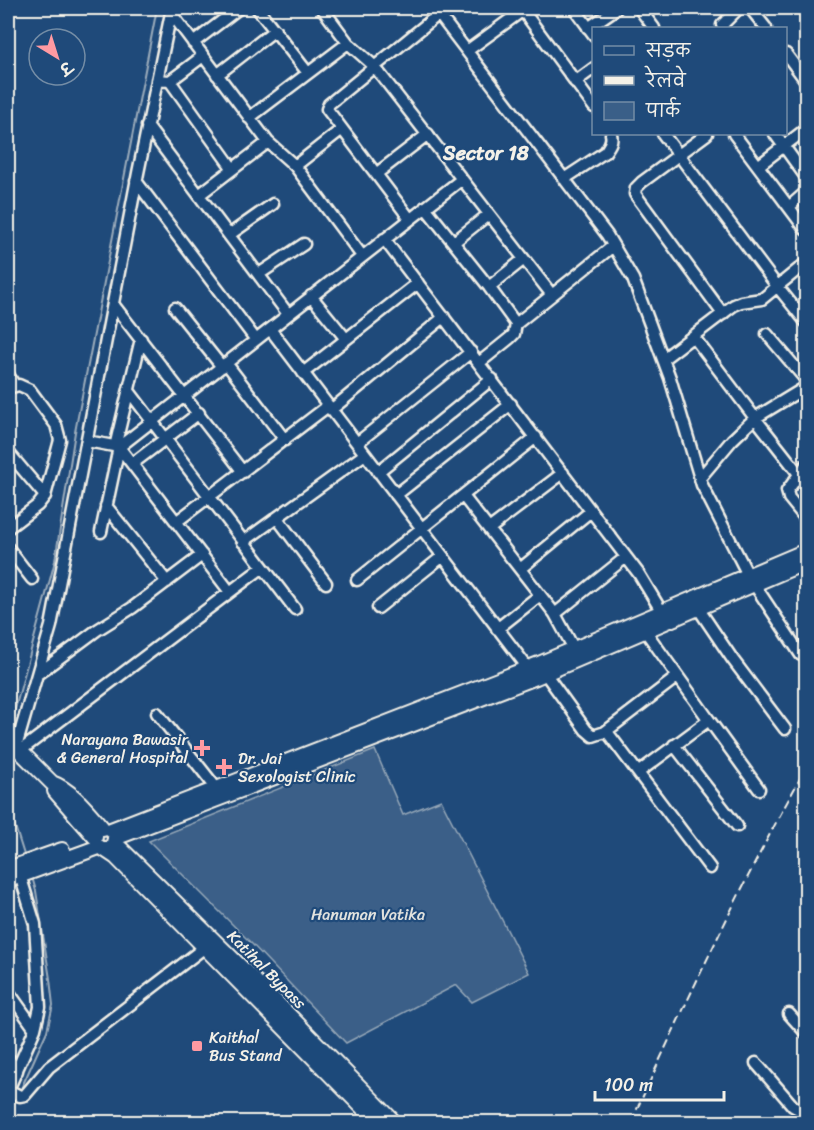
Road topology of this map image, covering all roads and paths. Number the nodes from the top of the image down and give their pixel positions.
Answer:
1 (239, 8) edge
2 (257, 8) edge
3 (322, 8) edge
4 (523, 8) edge
5 (574, 8) edge
6 (617, 8) edge
7 (639, 8) edge
8 (739, 8) edge
9 (750, 8) edge
10 (171, 10) edge
11 (436, 11) edge
12 (596, 27) edge
13 (653, 27) edge
14 (723, 27) edge
15 (765, 27) edge
16 (275, 30) junction
17 (591, 31) edge
18 (193, 43) junction
19 (348, 43) junction
20 (467, 51) junction
21 (203, 56) junction
22 (374, 66) junction
23 (789, 67) edge
24 (592, 69) edge
25 (308, 73) junction
26 (217, 75) junction
27 (157, 80) junction
28 (170, 81) junction
29 (807, 81) edge
30 (575, 82) junction
31 (592, 104) edge
32 (249, 118) junction
33 (147, 126) junction
34 (342, 129) junction
35 (807, 129) edge
36 (428, 134) junction
37 (611, 135) edge
38 (664, 135) edge
39 (706, 135) edge
40 (735, 135) edge
41 (776, 135) edge
42 (268, 142) junction
43 (784, 146) junction
44 (680, 154) junction
45 (295, 166) junction
46 (758, 166) junction
47 (233, 169) junction
48 (376, 174) junction
49 (807, 177) edge
50 (462, 178) junction
51 (564, 179) junction
52 (136, 181) junction
53 (807, 192) edge
54 (199, 195) junction
55 (273, 204) dead end
56 (425, 207) junction
57 (789, 207) junction
58 (489, 214) junction
59 (410, 219) junction
60 (807, 230) edge
61 (229, 235) junction
62 (384, 239) junction
63 (454, 242) junction
64 (304, 244) dead end
65 (613, 246) junction
66 (362, 256) junction
67 (524, 259) junction
68 (807, 263) edge
69 (259, 274) junction
70 (418, 283) junction
71 (777, 286) junction
72 (489, 287) junction
73 (552, 295) junction
74 (311, 296) junction
75 (113, 304) junction
76 (175, 308) dead end
77 (288, 314) junction
78 (723, 314) junction
79 (804, 314) edge
80 (444, 317) junction
81 (516, 324) junction
82 (270, 329) junction
83 (767, 333) dead end
84 (693, 336) junction
85 (141, 339) junction
86 (346, 339) junction
87 (256, 340) junction
88 (471, 352) junction
89 (663, 359) junction
90 (479, 363) junction
91 (224, 365) junction
92 (303, 373) junction
93 (8, 374) edge
94 (492, 379) junction
95 (807, 380) edge
96 (11, 387) edge
97 (807, 387) edge
98 (129, 391) junction
99 (186, 395) junction
100 (511, 404) junction
101 (330, 408) junction
102 (199, 413) junction
103 (755, 418) junction
104 (152, 421) junction
105 (536, 437) junction
106 (165, 439) junction
107 (285, 440) junction
108 (87, 441) junction
109 (357, 443) junction
110 (117, 447) junction
111 (8, 452) edge
112 (365, 454) junction
113 (132, 465) junction
114 (807, 465) edge
115 (243, 472) junction
116 (378, 472) junction
117 (562, 472) junction
118 (799, 474) junction
119 (700, 478) junction
120 (396, 495) junction
121 (45, 496) junction
122 (463, 496) junction
123 (209, 497) junction
124 (106, 506) junction
125 (591, 511) junction
126 (277, 518) junction
127 (807, 519) edge
128 (176, 522) junction
129 (8, 528) edge
130 (422, 529) junction
131 (489, 529) junction
132 (101, 532) dead end
133 (243, 542) junction
134 (8, 548) edge
135 (807, 551) edge
136 (202, 555) junction
137 (442, 556) junction
138 (626, 557) junction
139 (807, 562) edge
140 (262, 567) junction
141 (520, 569) junction
142 (32, 579) dead end
143 (751, 579) junction
144 (357, 580) dead end
145 (167, 582) junction
146 (326, 584) dead end
147 (230, 592) junction
148 (540, 595) junction
149 (378, 608) dead end
150 (698, 608) junction
151 (295, 609) dead end
152 (555, 614) junction
153 (664, 615) junction
154 (496, 628) junction
155 (644, 629) junction
156 (574, 649) junction
157 (801, 655) dead end
158 (537, 668) junction
159 (39, 673) junction
160 (677, 677) junction
161 (157, 713) dead end
162 (709, 720) junction
163 (785, 729) dead end
164 (605, 732) junction
165 (14, 745) edge
166 (674, 746) junction
167 (639, 772) junction
168 (217, 789) junction
169 (759, 789) dead end
170 (737, 826) dead end
171 (105, 839) junction
172 (710, 868) dead end
173 (21, 870) edge
174 (205, 947) junction
175 (8, 991) edge
176 (789, 1014) dead end
177 (35, 1029) junction
178 (807, 1033) edge
179 (8, 1058) edge
180 (756, 1063) dead end
181 (17, 1071) junction
182 (12, 1092) edge
183 (807, 1111) edge
184 (377, 1122) edge
185 (394, 1122) edge

1 - 18 street
2 - 16 street
3 - 19 street
4 - 20 street
4 - 30 street
5 - 17 street
6 - 12 street
7 - 13 street
8 - 14 street
9 - 15 street
10 - 18 street
10 - 27 street
11 - 20 street
11 - 22 street
16 - 25 street
16 - 26 street
18 - 21 street
19 - 22 street
19 - 25 street
20 - 51 street
21 - 26 street
21 - 28 street
22 - 34 street
22 - 36 street
23 - 29 street
24 - 30 street
25 - 32 street
26 - 32 street
27 - 28 street
27 - 33 street
28 - 47 street
30 - 31 street
32 - 42 street
33 - 52 street
33 - 54 street
34 - 45 street
34 - 48 street
35 - 43 street
36 - 48 street
36 - 50 street
37 - 51 street
38 - 44 street
39 - 44 street
40 - 46 street
41 - 43 street
42 - 45 street
42 - 47 street
43 - 46 street
43 - 49 street
44 - 71 street
44 - 78 street
45 - 66 street
46 - 57 street
47 - 54 street
48 - 59 street
50 - 56 street
50 - 58 street
51 - 65 street
52 - 75 street
52 - 87 street
53 - 57 street
54 - 61 street
55 - 61 street
56 - 59 street
56 - 63 street
57 - 60 street
58 - 63 street
58 - 67 street
59 - 62 street
61 - 69 street
62 - 66 street
62 - 70 street
63 - 72 street
64 - 69 street
65 - 73 street
65 - 89 street
66 - 74 street
67 - 72 street
67 - 73 street
68 - 71 street
69 - 77 street
70 - 80 street
70 - 86 street
71 - 78 street
71 - 79 street
72 - 81 street
73 - 81 street
74 - 77 street
74 - 86 street
75 - 85 street
75 - 108 street
76 - 91 street
77 - 82 street
78 - 84 street
80 - 88 street
80 - 101 street
81 - 90 street
82 - 87 street
82 - 92 street
83 - 95 street
84 - 89 street
84 - 103 street
85 - 98 street
85 - 99 street
86 - 92 street
87 - 91 street
88 - 90 street
88 - 109 street
89 - 119 street
90 - 94 street
91 - 99 street
91 - 107 street
92 - 101 street
93 - 96 street
94 - 100 street
94 - 116 street
96 - 121 street
97 - 103 street
98 - 104 street
98 - 110 street
99 - 102 street
99 - 104 street
100 - 105 street
100 - 120 street
101 - 107 street
101 - 109 street
102 - 106 street
102 - 115 street
103 - 118 street
103 - 119 street
104 - 106 street
104 - 110 street
105 - 117 street
105 - 122 street
106 - 113 street
106 - 123 street
107 - 115 street
108 - 110 street
108 - 159 street
109 - 112 street
110 - 113 street
110 - 124 street
111 - 121 street
112 - 116 street
112 - 126 street
113 - 128 street
114 - 118 street
115 - 123 street
116 - 120 street
117 - 125 street
117 - 131 street
118 - 127 street
119 - 143 street
120 - 130 street
121 - 129 street
122 - 130 street
122 - 131 street
123 - 128 street
123 - 133 street
124 - 132 street
124 - 145 street
125 - 138 street
125 - 141 street
126 - 133 street
126 - 146 street
128 - 136 street
130 - 137 street
130 - 144 street
131 - 141 street
133 - 140 street
134 - 142 street
135 - 143 main road
136 - 145 street
136 - 147 street
137 - 149 street
137 - 154 street
138 - 152 street
138 - 153 street
139 - 143 main road
140 - 147 street
140 - 151 street
141 - 148 street
143 - 150 main road
143 - 153 main road
143 - 157 street
145 - 159 street
147 - 165 street
148 - 152 street
148 - 154 street
150 - 153 main road
150 - 163 street
152 - 156 street
153 - 155 main road
153 - 156 main road
154 - 158 street
155 - 158 main road
155 - 160 street
156 - 158 main road
158 - 164 street
158 - 168 main road
158 - 171 main road
159 - 165 street
160 - 162 street
160 - 164 street
161 - 168 street
162 - 166 street
162 - 169 street
164 - 167 street
165 - 171 main road, Katihal Bypass
166 - 167 street
166 - 170 street
167 - 172 street
168 - 171 main road
171 - 173 main road
171 - 174 main road, Katihal Bypass
171 - 185 main road, Katihal Bypass
173 - 177 street
174 - 182 street
174 - 184 main road, Katihal Bypass
175 - 177 street
176 - 178 street
177 - 181 street
179 - 181 street
180 - 183 street
181 - 182 street

